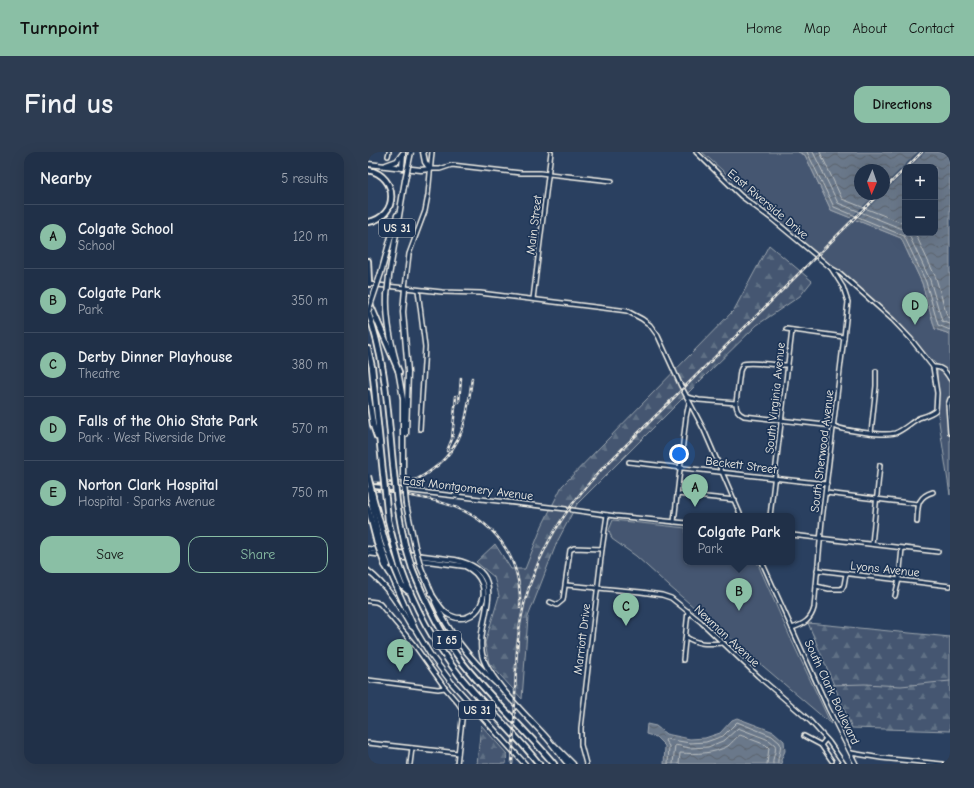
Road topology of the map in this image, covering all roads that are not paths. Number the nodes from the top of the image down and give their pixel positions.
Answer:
1 (411, 152) edge
2 (423, 152) edge
3 (432, 152) edge
4 (551, 152) edge
5 (696, 152) edge
6 (403, 153) edge
7 (368, 164) edge
8 (384, 166) junction
9 (402, 168) junction
10 (430, 169) junction
11 (368, 170) edge
12 (549, 174) junction
13 (405, 180) junction
14 (612, 181) dead end
15 (368, 222) edge
16 (368, 261) edge
17 (831, 268) junction
18 (369, 284) edge
19 (405, 288) junction
20 (418, 290) junction
21 (368, 299) edge
22 (533, 299) junction
23 (368, 312) edge
24 (786, 329) dead end
25 (792, 330) junction
26 (844, 337) junction
27 (368, 349) edge
28 (788, 365) junction
29 (934, 367) junction
30 (876, 371) dead end
31 (399, 372) junction
32 (950, 379) edge
33 (368, 392) edge
34 (687, 396) junction
35 (950, 399) edge
36 (690, 402) junction
37 (736, 403) junction
38 (782, 420) junction
39 (834, 426) junction
40 (420, 429) dead end
41 (871, 433) junction
42 (950, 433) edge
43 (379, 443) junction
44 (403, 454) junction
45 (628, 462) dead end
46 (880, 465) dead end
47 (680, 467) junction
48 (723, 472) junction
49 (368, 476) edge
50 (775, 478) junction
51 (827, 484) junction
52 (368, 485) edge
53 (933, 492) dead end
54 (826, 493) junction
55 (677, 494) junction
56 (878, 499) junction
57 (735, 500) junction
58 (918, 504) junction
59 (368, 508) edge
60 (566, 509) dead end
61 (572, 510) dead end
62 (741, 513) edge
63 (770, 513) edge
64 (607, 515) junction
65 (674, 522) junction
66 (917, 522) dead end
67 (683, 523) edge
68 (795, 535) edge
69 (821, 538) junction
70 (381, 542) junction
71 (872, 544) junction
72 (902, 548) junction
73 (368, 549) edge
74 (602, 549) junction
75 (938, 552) dead end
76 (368, 553) edge
77 (763, 565) edge
78 (817, 570) junction
79 (368, 571) edge
80 (390, 573) joint
81 (846, 574) junction
82 (899, 579) junction
83 (566, 585) junction
84 (816, 586) junction
85 (950, 586) edge
86 (597, 588) junction
87 (431, 593) junction
88 (410, 594) junction
89 (895, 596) dead end
90 (368, 601) edge
91 (550, 602) dead end
92 (688, 611) junction
93 (792, 628) junction
94 (415, 629) junction
95 (686, 637) junction
96 (722, 643) junction
97 (683, 660) dead end
98 (368, 680) edge
99 (445, 688) junction
100 (506, 693) junction
101 (804, 736) dead end
102 (826, 739) junction
103 (550, 742) junction
104 (368, 743) edge
105 (821, 745) junction
106 (412, 748) junction
107 (458, 753) junction
108 (851, 753) junction
109 (832, 761) dead end
110 (410, 764) edge
111 (457, 764) edge
112 (525, 764) edge
113 (539, 764) edge
114 (554, 764) edge
115 (568, 764) edge
116 (572, 764) edge
117 (586, 764) edge
118 (844, 764) edge
119 (856, 764) edge
120 (942, 764) edge

1 - 13 main road, US 31, bridge
2 - 10 main road
3 - 10 street
4 - 12 street, Main Street
5 - 17 street, East Riverside Drive
6 - 8 main road
6 - 9 main road
7 - 8 main road
8 - 9 main road
9 - 10 main road
10 - 12 street
10 - 19 street
11 - 15 highway
12 - 14 street
12 - 22 street, Main Street
13 - 23 main road, US 31, bridge
13 - 31 main road, US 31, bridge
16 - 18 highway
17 - 26 street, South Sherwood Avenue
17 - 29 street, East Riverside Drive
18 - 19 street
19 - 20 street
19 - 44 main road
20 - 22 street
20 - 40 street
21 - 31 highway
22 - 34 street
23 - 114 highway, I 65, bridge
24 - 25 street
25 - 26 street
25 - 28 street, South Virginia Avenue
26 - 39 street, South Sherwood Avenue
27 - 43 highway, I 65
28 - 37 street
28 - 38 street, South Virginia Avenue
29 - 32 street, East Riverside Drive
29 - 41 street
30 - 41 street
31 - 44 main road, US 31
33 - 43 highway
34 - 36 street
34 - 37 street
35 - 42 street
36 - 47 street
36 - 48 street
37 - 38 street
38 - 39 street
38 - 50 street, South Virginia Avenue
39 - 41 street
39 - 51 street, South Sherwood Avenue
43 - 88 highway, I 65, bridge
44 - 87 main road, US 31, bridge
45 - 47 street, Beckett Street
46 - 56 street
47 - 48 street, Beckett Street
47 - 55 street
48 - 50 street, Beckett Street
48 - 57 street
49 - 70 highway, bridge
50 - 51 street, Beckett Street
50 - 63 street, South Virginia Avenue
51 - 54 street, South Sherwood Avenue
52 - 60 street, East Montgomery Avenue
53 - 58 street
54 - 56 street
54 - 69 street, South Sherwood Avenue
55 - 57 street
55 - 65 street
56 - 58 street
56 - 71 street
57 - 62 street
58 - 66 street
59 - 70 highway
61 - 64 street
64 - 65 street
64 - 74 street, Marriott Drive
65 - 67 street
68 - 69 street
69 - 71 street
69 - 78 street, South Sherwood Avenue
70 - 80 highway, bridge
70 - 88 highway, bridge
71 - 72 street
72 - 75 street
72 - 82 street
73 - 100 main road
74 - 83 street
74 - 86 street, Marriott Drive
76 - 87 main road
77 - 93 street, South Clark Boulevard
78 - 81 street, Lyons Avenue
78 - 84 street, South Sherwood Avenue
79 - 94 main road
80 - 94 main road, US 31
81 - 82 street, Lyons Avenue
81 - 84 street
82 - 85 street, Lyons Avenue
82 - 89 street
83 - 86 street, Newman Avenue
83 - 91 street
84 - 93 street, South Sherwood Avenue
86 - 92 street, Newman Avenue
86 - 117 street, Marriott Drive
87 - 100 main road, US 31
88 - 113 highway, I 65
90 - 99 street
92 - 95 street
92 - 96 street, Newman Avenue
93 - 108 street, South Clark Boulevard
94 - 112 main road, US 31
95 - 96 street
95 - 97 street
96 - 102 street, Newman Avenue
98 - 99 street
99 - 107 street
100 - 103 main road, US 31
101 - 105 street
102 - 105 street
102 - 118 street, Newman Avenue
103 - 115 main road, US 31
103 - 116 main road
104 - 106 street
105 - 109 street
106 - 107 street
106 - 110 street
107 - 111 street
108 - 119 street, South Clark Boulevard
108 - 120 street

